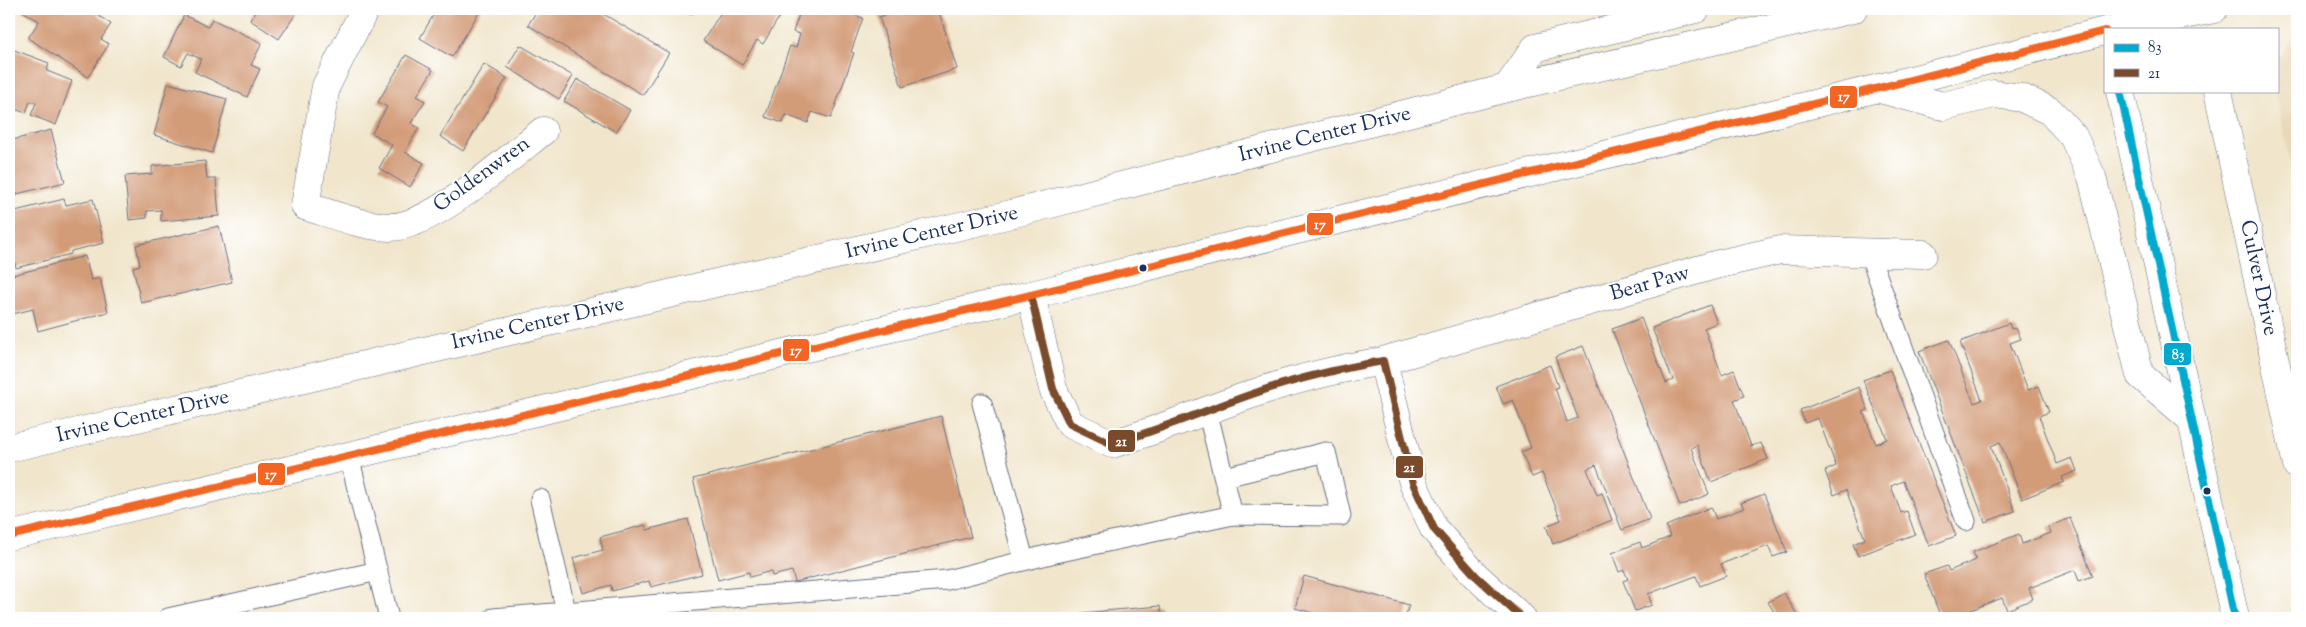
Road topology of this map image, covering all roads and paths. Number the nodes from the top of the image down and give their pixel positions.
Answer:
1 (365, 9) edge
2 (1696, 9) edge
3 (1853, 9) edge
4 (2101, 9) edge
5 (2205, 14) edge
6 (2105, 28) edge
7 (2120, 28) edge
8 (2104, 30) edge
9 (1507, 88) junction
10 (1878, 88) junction
11 (2120, 92) edge
12 (2218, 92) edge
13 (543, 131) dead end
14 (1869, 252) junction
15 (1923, 254) dead end
16 (1031, 295) junction
17 (1383, 361) junction
18 (982, 403) dead end
19 (1207, 410) junction
20 (2191, 419) junction
21 (9, 448) edge
22 (349, 456) junction
23 (2297, 465) edge
24 (1224, 477) junction
25 (540, 500) dead end
26 (1233, 515) junction
27 (1966, 521) dead end
28 (9, 536) edge
29 (1024, 560) junction
30 (378, 571) junction
31 (566, 611) junction
32 (168, 618) edge
33 (390, 618) edge
34 (493, 618) edge
35 (1522, 618) edge
36 (2236, 618) edge

1 - 13 main road, Goldenwren
2 - 9 main road
3 - 9 main road, Irvine Center Drive
4 - 6 main road
5 - 7 main road
8 - 10 main road
9 - 21 main road, Irvine Center Drive
10 - 16 main road
10 - 20 main road
11 - 20 main road
12 - 23 main road, Culver Drive
14 - 15 main road, Bear Paw
14 - 17 main road, Bear Paw
14 - 27 lane
16 - 19 main road, Bear Paw
16 - 22 main road
17 - 19 main road, Bear Paw
17 - 35 main road
18 - 29 lane
19 - 24 lane
20 - 36 main road
22 - 28 main road
22 - 30 lane
24 - 26 lane
24 - 26 lane
25 - 31 lane
26 - 29 lane
29 - 31 lane
30 - 32 lane
30 - 33 lane
31 - 34 lane

